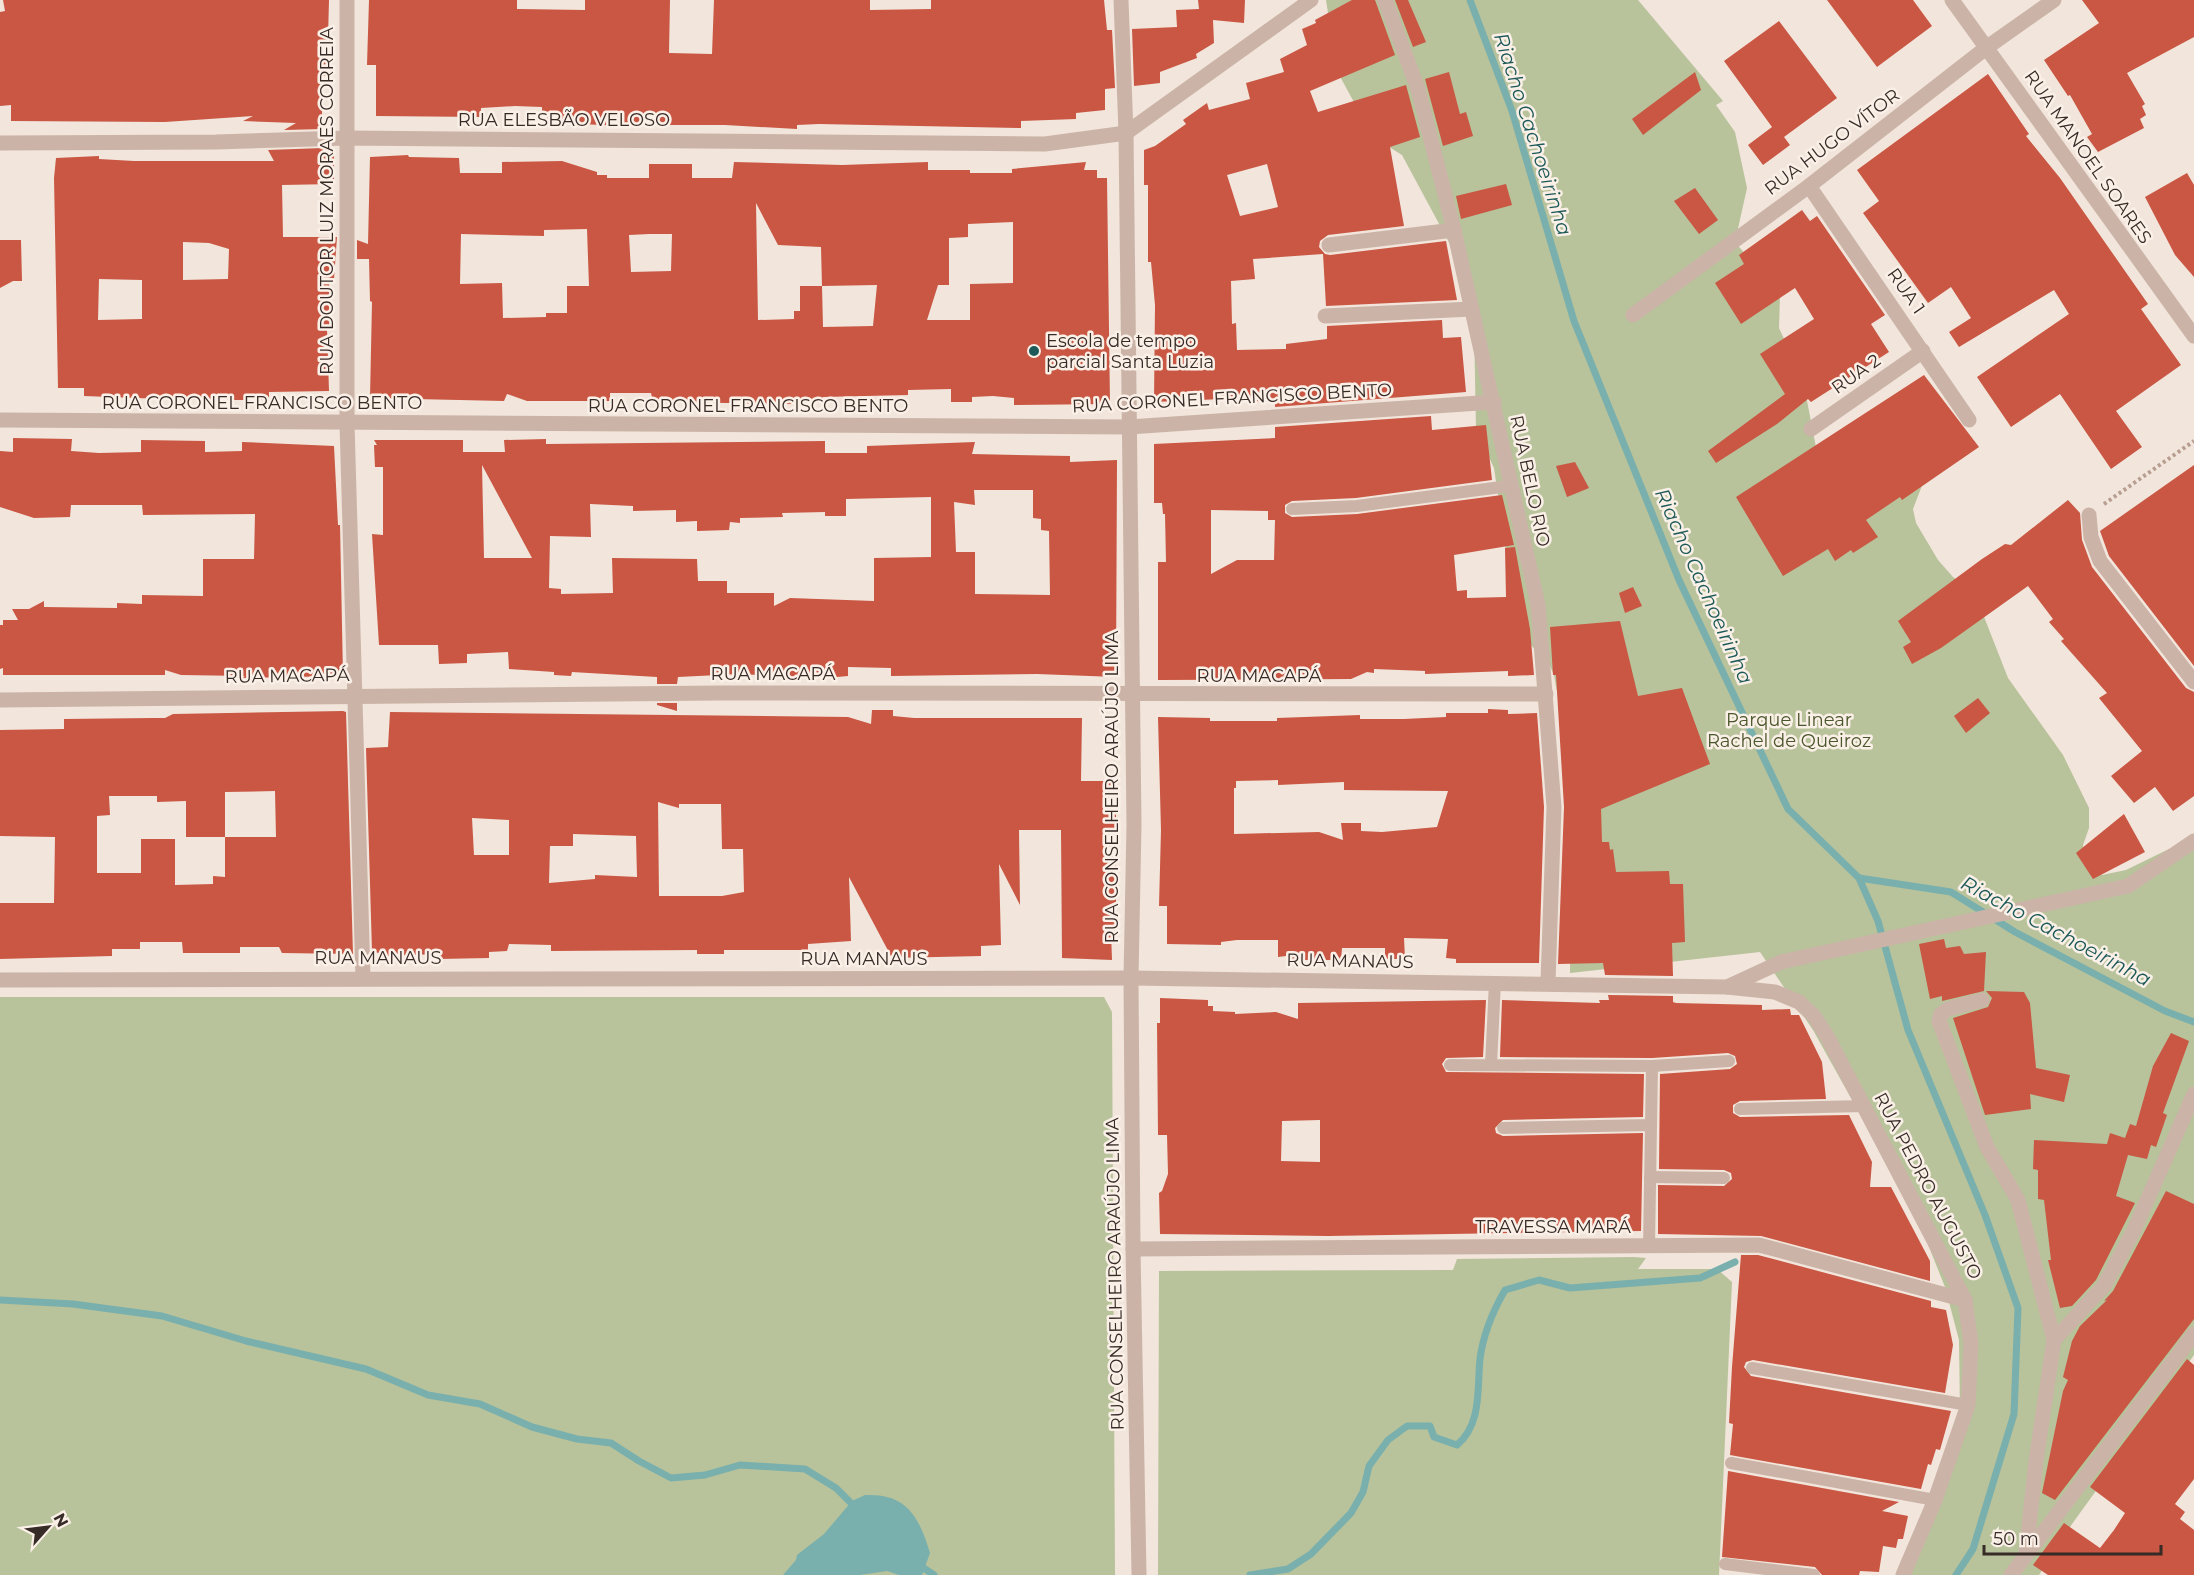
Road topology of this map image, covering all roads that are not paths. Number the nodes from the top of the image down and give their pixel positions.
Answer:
1 (347, 0) edge
2 (1121, 0) edge
3 (1311, 0) edge
4 (1385, 0) edge
5 (1952, 0) edge
6 (2054, 0) edge
7 (1986, 48) junction
8 (1126, 133) junction
9 (347, 138) junction
10 (0, 143) edge
11 (1809, 186) junction
12 (1454, 230) junction
13 (1329, 245) dead end
14 (1472, 309) junction
15 (1633, 315) dead end
16 (1325, 316) dead end
17 (2194, 336) edge
18 (1923, 351) junction
19 (1494, 402) junction
20 (0, 420) edge
21 (1969, 420) dead end
22 (346, 423) junction
23 (1129, 427) junction
24 (1810, 429) dead end
25 (1509, 486) junction
26 (1292, 508) dead end
27 (2089, 515) road end
28 (2194, 682) edge
29 (1546, 694) junction
30 (356, 695) junction
31 (1132, 696) junction
32 (0, 699) edge
33 (2194, 841) edge
34 (363, 978) junction
35 (1131, 978) junction
36 (0, 980) edge
37 (1495, 982) junction
38 (1548, 982) junction
39 (1727, 987) junction
40 (1982, 1000) dead end
41 (1729, 1061) dead end
42 (1450, 1065) dead end
43 (1491, 1065) junction
44 (1652, 1066) junction
45 (2194, 1094) edge
46 (1864, 1106) junction
47 (1740, 1109) dead end
48 (1651, 1125) junction
49 (1503, 1128) dead end
50 (1650, 1177) junction
51 (1724, 1178) dead end
52 (1649, 1246) junction
53 (1133, 1249) junction
54 (1965, 1300) junction
55 (2194, 1334) edge
56 (2054, 1340) junction
57 (1752, 1368) dead end
58 (1968, 1406) junction
59 (1731, 1463) dead end
60 (1935, 1500) junction
61 (2026, 1554) junction
62 (1725, 1564) dead end
63 (1139, 1575) edge
64 (1814, 1575) edge
65 (1903, 1575) edge
66 (2011, 1575) edge

1 - 9 street, RUA DOUTOR LUIZ MORAES CORREIA
2 - 8 street, RUA CONSELHEIRO ARAÚJO LIMA
3 - 8 street
4 - 12 street, RUA BELO RIO
5 - 7 street, RUA MANOEL SOARES
6 - 7 street, RUA HUGO VÍTOR
7 - 11 street, RUA HUGO VÍTOR
7 - 17 street, RUA MANOEL SOARES
8 - 9 street, RUA ELESBÃO VELOSO
8 - 23 street, RUA CONSELHEIRO ARAÚJO LIMA
9 - 10 street, RUA ELESBÃO VELOSO
9 - 22 street, RUA DOUTOR LUIZ MORAES CORREIA
11 - 15 street, RUA HUGO VÍTOR
11 - 18 street, RUA 1
12 - 13 street
12 - 14 street, RUA BELO RIO
14 - 16 street
14 - 19 street, RUA BELO RIO
18 - 21 street, RUA 1
18 - 24 street, RUA 2
19 - 23 street, RUA CORONEL FRANCISCO BENTO
19 - 25 street, RUA BELO RIO
20 - 22 street, RUA CORONEL FRANCISCO BENTO
22 - 23 street, RUA CORONEL FRANCISCO BENTO
22 - 30 street, RUA DOUTOR LUIZ MORAES CORREIA
23 - 31 street, RUA CONSELHEIRO ARAÚJO LIMA
25 - 26 lane
25 - 29 street, RUA BELO RIO
27 - 28 street
29 - 31 street, RUA MACAPÁ
29 - 38 street, RUA BELO RIO
30 - 31 street, RUA MACAPÁ
30 - 32 street, RUA MACAPÁ
30 - 34 street, RUA DOUTOR LUIZ MORAES CORREIA
31 - 35 street, RUA CONSELHEIRO ARAÚJO LIMA
33 - 39 street
34 - 35 street, RUA MANAUS
34 - 36 street, RUA MANAUS
35 - 37 street, RUA MANAUS
35 - 53 street, RUA CONSELHEIRO ARAÚJO LIMA
37 - 38 street, RUA MANAUS
37 - 43 lane
38 - 39 street, RUA MANAUS
39 - 46 street, RUA PEDRO AUGUSTO
40 - 56 street
41 - 44 lane
42 - 43 lane
43 - 44 lane
44 - 48 lane
45 - 56 street
46 - 47 lane
46 - 54 street, RUA PEDRO AUGUSTO
48 - 49 lane
48 - 50 lane
50 - 51 lane
50 - 52 lane
52 - 53 street, TRAVESSA MARÁ
52 - 54 street, TRAVESSA MARÁ
53 - 63 street, RUA CONSELHEIRO ARAÚJO LIMA
54 - 58 street, RUA PEDRO AUGUSTO
55 - 61 street
56 - 61 street
57 - 58 lane
58 - 60 street, RUA PEDRO AUGUSTO
59 - 60 lane
60 - 65 street, RUA PEDRO AUGUSTO
61 - 66 street
62 - 64 lane

